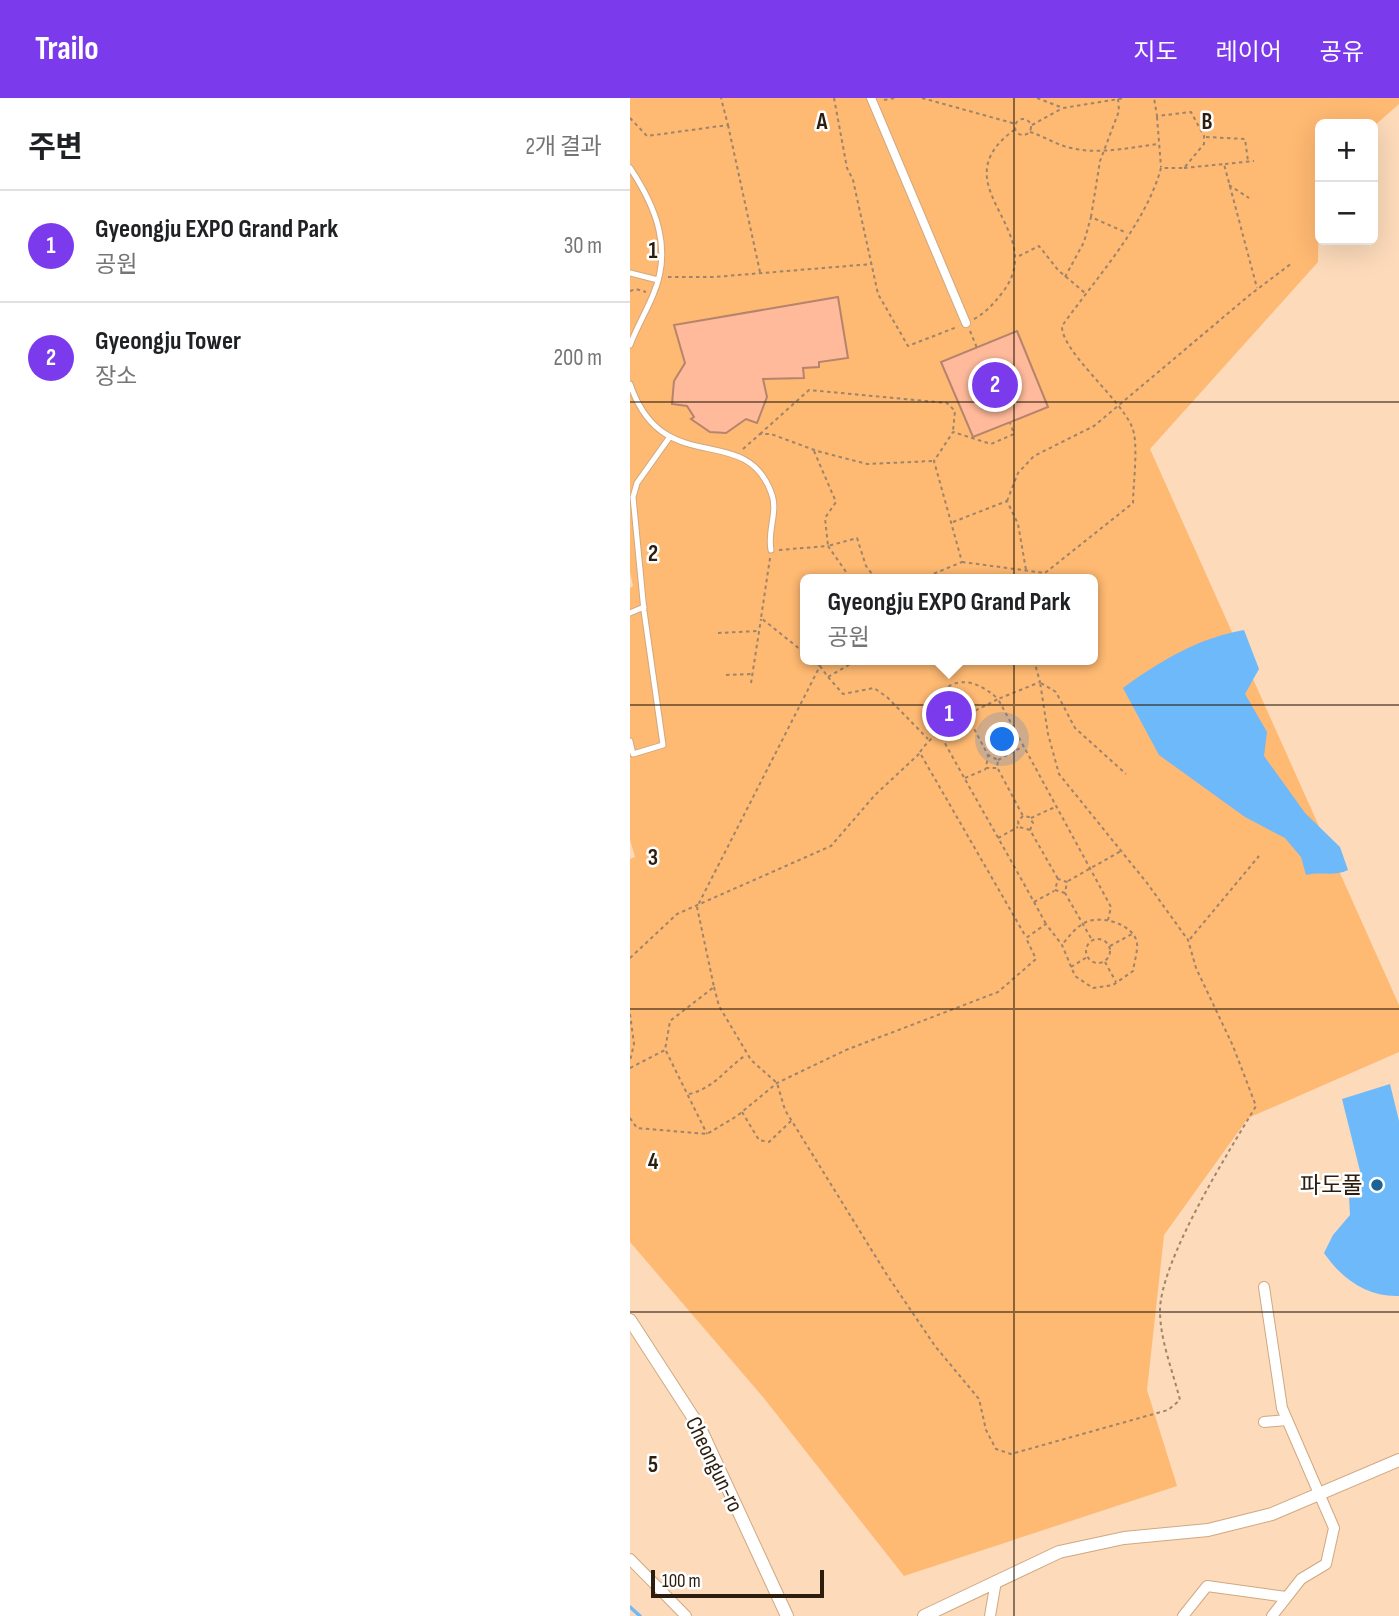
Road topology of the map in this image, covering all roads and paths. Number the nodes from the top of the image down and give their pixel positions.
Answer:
1 (720, 98) edge
2 (834, 98) edge
3 (895, 98) edge
4 (922, 98) edge
5 (1037, 98) edge
6 (1125, 98) edge
7 (1154, 98) edge
8 (1118, 99) edge
9 (872, 100) edge
10 (1063, 108) junction
11 (1157, 116) junction
12 (630, 118) edge
13 (1016, 124) junction
14 (729, 125) junction
15 (1031, 125) junction
16 (1014, 130) junction
17 (1030, 132) junction
18 (1204, 136) junction
19 (1158, 144) junction
20 (1105, 150) junction
21 (1254, 161) dead end
22 (1248, 162) junction
23 (1224, 164) junction
24 (630, 168) edge
25 (1161, 168) junction
26 (1184, 168) junction
27 (1228, 184) junction
28 (1249, 198) dead end
29 (1091, 217) junction
30 (1128, 234) junction
31 (1018, 256) junction
32 (1292, 263) dead end
33 (873, 264) junction
34 (630, 273) edge
35 (760, 274) junction
36 (1065, 277) junction
37 (659, 278) junction
38 (1257, 289) junction
39 (630, 291) edge
40 (1085, 293) junction
41 (653, 295) junction
42 (966, 323) junction
43 (630, 345) edge
44 (977, 348) dead end
45 (630, 384) edge
46 (1119, 406) junction
47 (1010, 423) dead end
48 (953, 432) junction
49 (760, 434) junction
50 (669, 438) junction
51 (814, 450) junction
52 (737, 454) junction
53 (934, 461) junction
54 (1007, 501) junction
55 (951, 523) junction
56 (828, 546) junction
57 (771, 550) junction
58 (961, 562) junction
59 (1026, 571) junction
60 (848, 574) edge
61 (872, 574) edge
62 (933, 574) edge
63 (644, 607) junction
64 (630, 613) edge
65 (761, 618) junction
66 (759, 631) junction
67 (718, 633) dead end
68 (800, 649) edge
69 (849, 665) edge
70 (1036, 665) edge
71 (820, 666) joint
72 (753, 674) junction
73 (726, 675) dead end
74 (828, 677) junction
75 (1041, 682) junction
76 (751, 683) dead end
77 (999, 699) junction
78 (974, 712) junction
79 (959, 720) junction
80 (971, 723) junction
81 (939, 732) junction
82 (929, 740) junction
83 (630, 741) edge
84 (1025, 746) junction
85 (920, 753) junction
86 (631, 754) edge
87 (988, 755) junction
88 (998, 760) junction
89 (986, 768) junction
90 (997, 768) junction
91 (1126, 774) dead end
92 (964, 779) junction
93 (1056, 806) junction
94 (1023, 816) junction
95 (1030, 819) junction
96 (1019, 827) junction
97 (1031, 830) junction
98 (998, 839) junction
99 (1121, 850) junction
100 (1259, 856) dead end
101 (1089, 870) junction
102 (1058, 879) junction
103 (1067, 882) junction
104 (1055, 890) junction
105 (1065, 893) junction
106 (1034, 902) junction
107 (697, 906) junction
108 (1108, 921) junction
109 (1046, 924) junction
110 (1083, 924) junction
111 (1132, 934) junction
112 (1026, 938) junction
113 (1092, 940) junction
114 (1188, 940) junction
115 (1062, 945) junction
116 (1109, 946) junction
117 (1088, 957) junction
118 (630, 958) edge
119 (1105, 961) junction
120 (1071, 967) junction
121 (1116, 983) junction
122 (714, 988) junction
123 (630, 1014) edge
124 (665, 1051) junction
125 (747, 1054) junction
126 (630, 1061) edge
127 (630, 1068) edge
128 (777, 1083) junction
129 (688, 1094) junction
130 (742, 1112) junction
131 (630, 1118) edge
132 (791, 1120) junction
133 (707, 1134) junction
134 (1264, 1287) dead end
135 (630, 1320) edge
136 (1287, 1420) junction
137 (1264, 1422) dead end
138 (1399, 1460) edge
139 (1320, 1493) junction
140 (630, 1559) edge
141 (996, 1581) junction
142 (1286, 1597) junction
143 (686, 1616) edge
144 (788, 1616) edge
145 (923, 1616) edge
146 (990, 1616) edge
147 (1183, 1616) edge
148 (1272, 1616) edge

1 - 14 path
2 - 33 path
3 - 9 path
4 - 13 path
5 - 10 path
6 - 8 path
7 - 11 path
8 - 10 path
8 - 20 path
9 - 42 street
10 - 15 path
11 - 18 path
11 - 19 path
12 - 14 path
13 - 15 path
13 - 16 path
14 - 35 path
15 - 17 path
16 - 17 path
16 - 31 path
17 - 20 path
18 - 22 path
18 - 26 path
19 - 20 path
19 - 25 path
20 - 29 path
21 - 22 path
22 - 23 path
23 - 26 path
23 - 27 path
24 - 37 lane
25 - 26 path
25 - 30 path
27 - 28 path
27 - 38 path
29 - 30 path
29 - 36 path
30 - 40 path
31 - 36 path
31 - 42 path
32 - 38 path
33 - 35 path
33 - 42 path
34 - 37 lane
35 - 37 path
36 - 40 path
37 - 41 lane
38 - 46 path
39 - 41 path
40 - 46 path
41 - 43 lane
42 - 44 path
45 - 50 lane
46 - 54 path
46 - 59 path
47 - 48 path
48 - 49 path
48 - 53 path
49 - 51 path
49 - 52 path
50 - 52 lane
50 - 63 lane
51 - 53 path
51 - 56 path
52 - 57 lane
53 - 55 path
54 - 55 path
54 - 59 path
55 - 58 path
56 - 57 path
56 - 60 path
56 - 61 path
57 - 65 path
58 - 59 path
58 - 62 path
63 - 64 lane
63 - 86 lane
65 - 66 path
65 - 68 path
66 - 67 path
66 - 72 path
69 - 74 path
70 - 75 path
71 - 74 path
71 - 107 path
72 - 73 path
72 - 76 path
74 - 82 path
75 - 77 path
75 - 91 path
75 - 99 path
77 - 78 path
77 - 81 path
77 - 84 path
78 - 79 path
78 - 80 path
79 - 80 path
79 - 81 path
80 - 87 path
81 - 82 path
81 - 92 path
82 - 85 path
83 - 86 lane
84 - 88 path
84 - 93 path
85 - 107 path
85 - 112 path
87 - 88 path
87 - 89 path
88 - 90 path
89 - 90 path
89 - 92 path
90 - 94 path
92 - 98 path
93 - 95 path
93 - 101 path
94 - 95 path
94 - 96 path
95 - 97 path
96 - 97 path
96 - 98 path
97 - 102 path
98 - 106 path
99 - 101 path
99 - 114 path
100 - 114 path
101 - 103 path
101 - 108 path
102 - 103 path
102 - 104 path
103 - 105 path
104 - 105 path
104 - 106 path
105 - 110 path
106 - 109 path
107 - 118 path
107 - 122 path
108 - 110 path
108 - 111 path
109 - 112 path
109 - 115 path
110 - 113 path
110 - 115 path
111 - 116 path
111 - 121 path
112 - 128 path
113 - 116 path
113 - 117 path
114 - 132 path
115 - 120 path
116 - 119 path
117 - 119 path
117 - 120 path
119 - 121 path
120 - 121 path
122 - 124 path
122 - 125 path
123 - 126 path
124 - 127 path
124 - 129 path
125 - 128 path
125 - 129 path
128 - 130 path
128 - 132 path
129 - 133 path
130 - 132 path
130 - 133 path
131 - 133 path
134 - 136 street
135 - 144 street, Cheongun-ro
136 - 137 street
136 - 139 street
138 - 139 street
139 - 141 street
139 - 142 street
140 - 143 street
141 - 145 street
141 - 146 street
142 - 147 street
142 - 148 street

